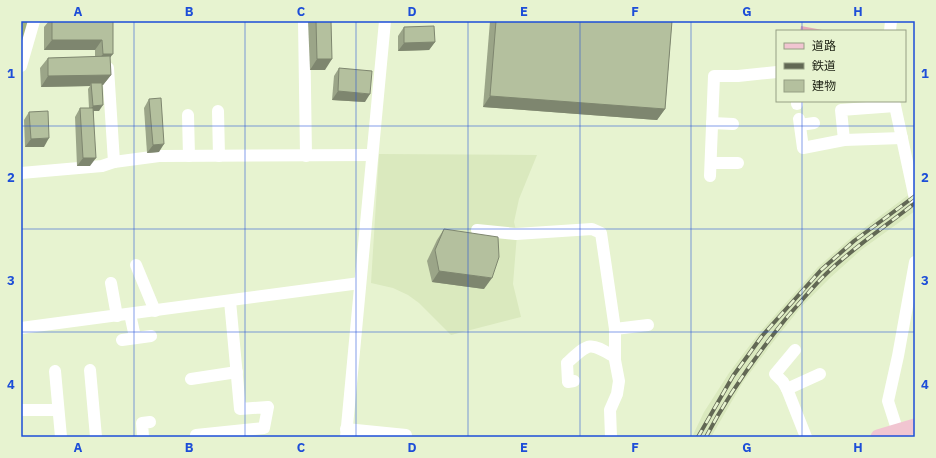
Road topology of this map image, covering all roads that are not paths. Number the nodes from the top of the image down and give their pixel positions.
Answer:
1 (34, 21) edge
2 (304, 21) edge
3 (385, 21) edge
4 (21, 66) edge
5 (108, 68) edge
6 (776, 72) edge
7 (895, 103) edge
8 (218, 111) dead end
9 (188, 115) dead end
10 (712, 123) junction
11 (814, 123) dead end
12 (733, 124) dead end
13 (902, 138) junction
14 (844, 140) junction
15 (372, 155) junction
16 (189, 156) junction
17 (218, 156) junction
18 (306, 156) junction
19 (114, 162) junction
20 (711, 163) junction
21 (738, 163) dead end
22 (21, 173) edge
23 (710, 176) dead end
24 (915, 199) edge
25 (477, 230) dead end
26 (915, 262) edge
27 (136, 265) dead end
28 (111, 283) dead end
29 (360, 283) junction
30 (230, 301) junction
31 (156, 311) junction
32 (130, 314) junction
33 (117, 316) junction
34 (648, 325) dead end
35 (21, 328) edge
36 (615, 329) junction
37 (151, 336) dead end
38 (135, 337) junction
39 (122, 340) dead end
40 (795, 350) dead end
41 (616, 357) junction
42 (90, 370) dead end
43 (55, 371) dead end
44 (237, 372) junction
45 (820, 374) dead end
46 (191, 379) dead end
47 (574, 381) dead end
48 (787, 389) junction
49 (21, 410) edge
50 (58, 410) junction
51 (150, 422) dead end
52 (915, 426) edge
53 (346, 433) edge
54 (196, 435) dead end
55 (406, 435) dead end
56 (904, 435) edge
57 (915, 436) edge
58 (61, 437) edge
59 (96, 437) edge
60 (143, 437) edge
61 (610, 437) edge
62 (806, 437) edge
63 (878, 437) edge

1 - 4 street
2 - 18 street
3 - 15 street
5 - 19 street
6 - 10 street
7 - 13 street
7 - 14 street
8 - 17 street
9 - 16 street
10 - 12 street
10 - 20 street
11 - 14 street
13 - 14 street
13 - 24 street
15 - 18 street
15 - 29 street
16 - 17 street
16 - 19 street
17 - 18 street
19 - 22 street
20 - 21 street
20 - 23 street
25 - 36 street
26 - 56 street
27 - 31 street
28 - 33 street
29 - 30 street
29 - 53 street
30 - 31 street
30 - 44 street
31 - 32 street
32 - 33 street
32 - 38 street
33 - 35 street
34 - 36 street
36 - 41 street
37 - 38 street
38 - 39 street
40 - 48 street
41 - 47 street
41 - 61 street
42 - 59 street
43 - 50 street
44 - 46 street
44 - 54 street
45 - 48 street
48 - 62 street
49 - 50 street
50 - 58 street
51 - 60 street
52 - 56 main road
53 - 55 street
56 - 57 main road
56 - 63 main road

